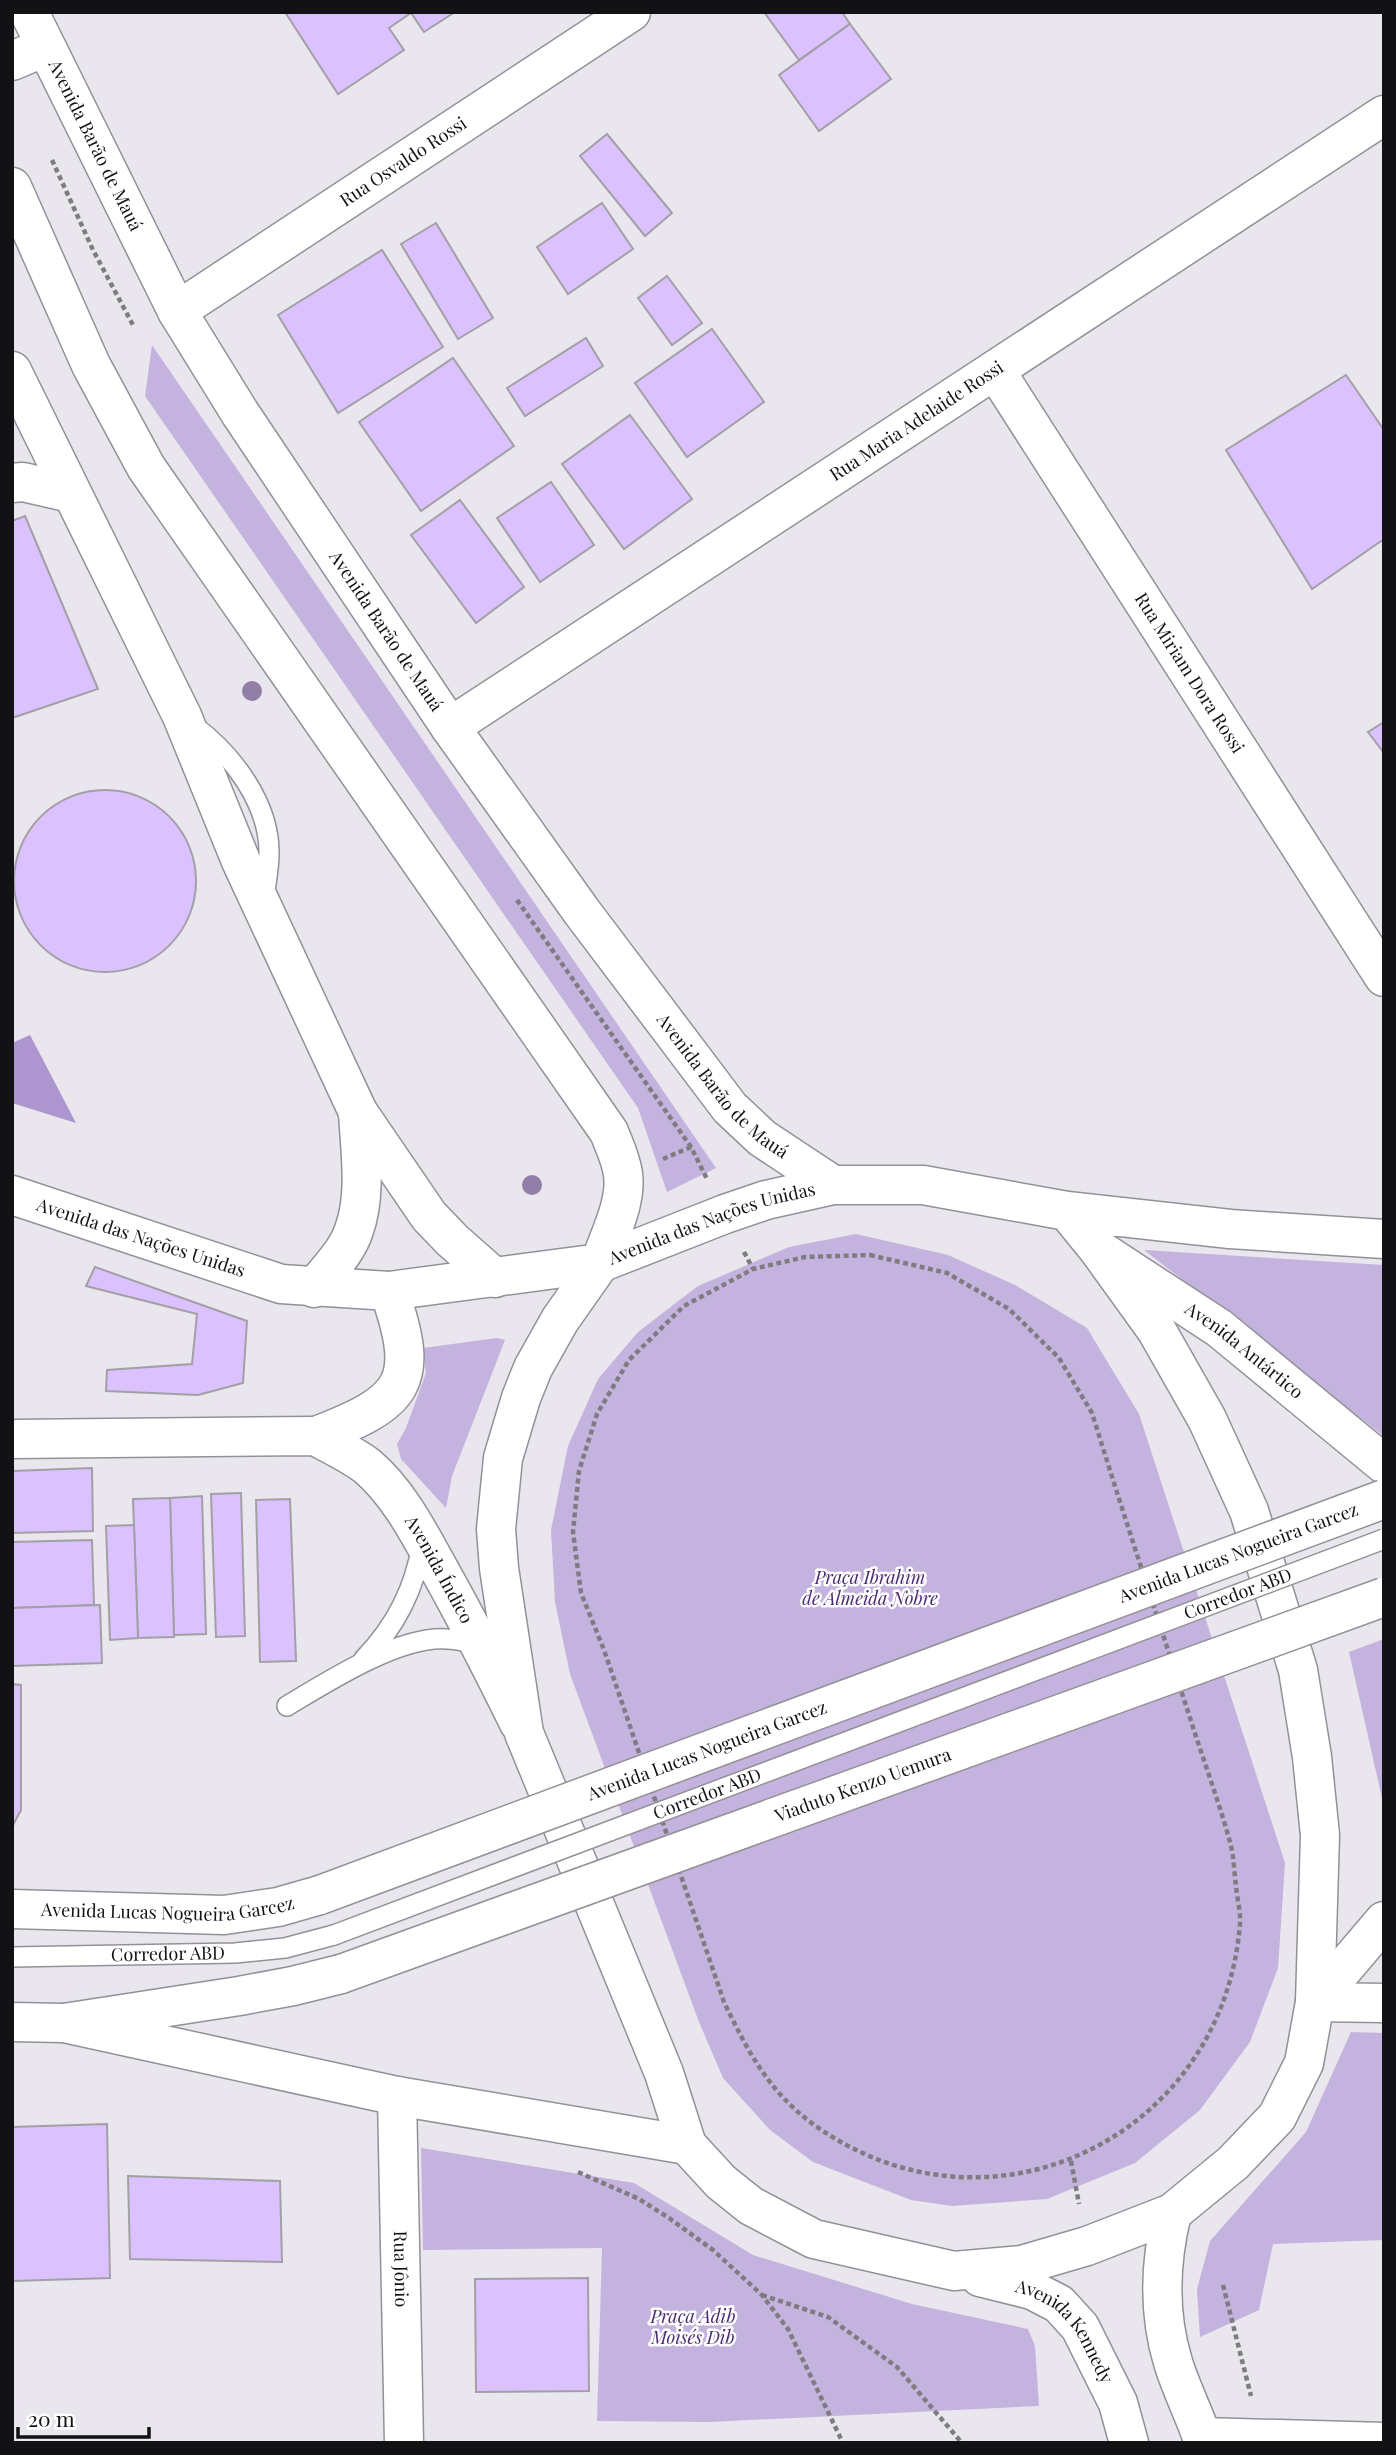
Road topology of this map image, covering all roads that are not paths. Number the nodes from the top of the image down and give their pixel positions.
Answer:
1 (29, 12) edge
2 (631, 12) edge
3 (29, 54) edge
4 (1384, 115) edge
5 (12, 187) edge
6 (177, 311) junction
7 (995, 370) junction
8 (12, 371) edge
9 (12, 483) edge
10 (71, 493) junction
11 (450, 727) junction
12 (1384, 977) edge
13 (358, 1112) junction
14 (833, 1185) junction
15 (12, 1195) edge
16 (1067, 1211) junction
17 (1378, 1232) edge
18 (1098, 1249) junction
19 (600, 1263) junction
20 (495, 1278) junction
21 (314, 1288) junction
22 (389, 1291) junction
23 (316, 1436) junction
24 (12, 1439) edge
25 (1384, 1464) edge
26 (1384, 1499) edge
27 (1384, 1539) edge
28 (423, 1540) junction
29 (1384, 1597) edge
30 (481, 1646) junction
31 (359, 1663) junction
32 (287, 1706) dead end
33 (524, 1733) junction
34 (12, 1909) edge
35 (1384, 1921) edge
36 (12, 1957) edge
37 (1315, 2002) junction
38 (1384, 2003) edge
39 (12, 2022) edge
40 (64, 2023) junction
41 (397, 2096) junction
42 (687, 2145) junction
43 (1172, 2213) junction
44 (954, 2271) junction
45 (1203, 2440) edge
46 (1384, 2442) edge
47 (404, 2443) edge
48 (1129, 2443) edge

1 - 3 street, Avenida Barão de Mauá
2 - 6 street, Rua Osvaldo Rossi
3 - 6 street, Avenida Barão de Mauá
4 - 7 street, Rua Maria Adelaide Rossi
5 - 19 street
6 - 11 street, Avenida Barão de Mauá
7 - 11 street, Rua Maria Adelaide Rossi
7 - 12 street, Rua Miriam Dora Rossi
8 - 10 street
9 - 10 street
10 - 13 street
11 - 14 street, Avenida Barão de Mauá
13 - 20 street
13 - 21 street
14 - 16 street, Avenida das Nações Unidas
14 - 19 street, Avenida das Nações Unidas
15 - 21 street, Avenida das Nações Unidas
16 - 17 street, Avenida das Nações Unidas
16 - 18 street
18 - 25 street, Avenida Antártico
18 - 37 street
19 - 20 street, Avenida das Nações Unidas
19 - 33 street
20 - 22 street, Avenida das Nações Unidas
21 - 22 street, Avenida das Nações Unidas
22 - 23 street
23 - 24 street
23 - 28 street, Avenida Índico
26 - 34 street, Avenida Lucas Nogueira Garcez, bridge
27 - 36 lane, Corredor ABD, bridge
28 - 30 street, Avenida Índico
28 - 31 lane
29 - 40 street, Viaduto Kenzo Uemura, bridge
30 - 31 lane
30 - 33 street, Avenida Índico
31 - 32 lane
33 - 42 street
35 - 37 street
37 - 38 street
37 - 43 street
39 - 40 street
40 - 41 street
41 - 42 street
41 - 47 street, Rua Jônio
42 - 44 street
43 - 44 street
43 - 45 street
44 - 48 street, Avenida Kennedy
45 - 46 street

